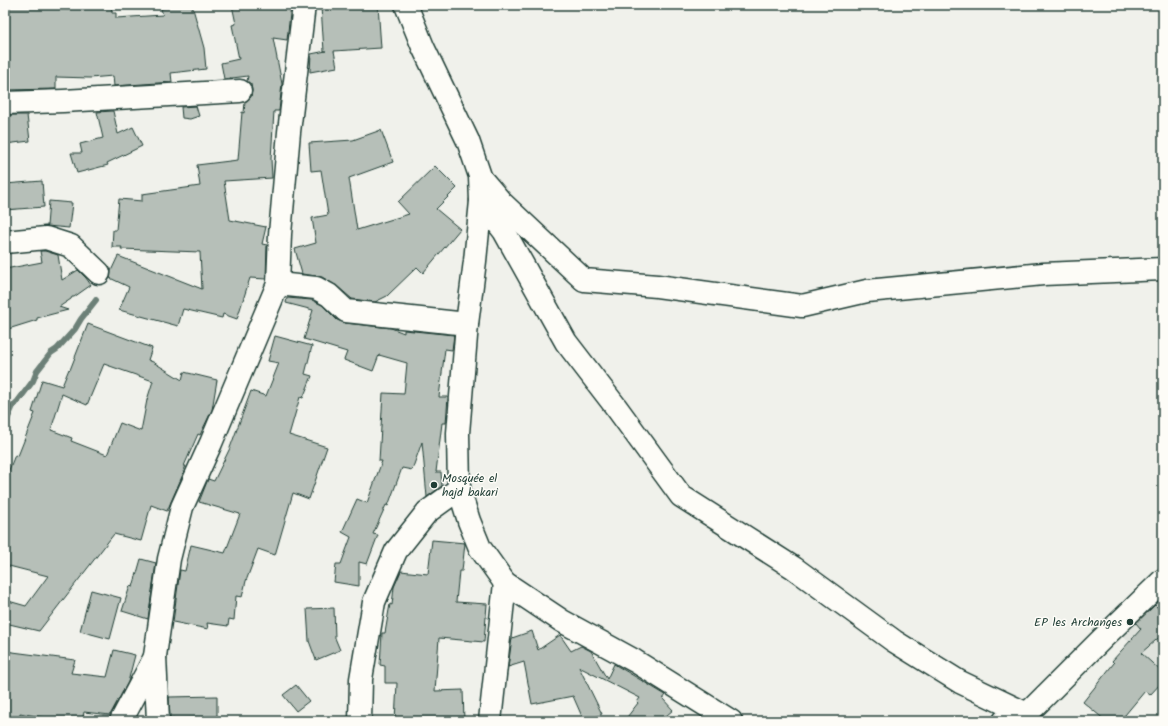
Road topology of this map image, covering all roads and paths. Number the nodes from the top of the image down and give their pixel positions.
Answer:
1 (304, 5) edge
2 (406, 5) edge
3 (240, 91) dead end
4 (5, 103) edge
5 (480, 176) junction
6 (480, 201) junction
7 (5, 242) edge
8 (1163, 269) edge
9 (99, 273) dead end
10 (278, 284) junction
11 (467, 324) junction
12 (460, 489) junction
13 (1163, 580) edge
14 (505, 583) junction
15 (155, 656) junction
16 (1026, 714) junction
17 (121, 721) edge
18 (158, 721) edge
19 (360, 721) edge
20 (490, 721) edge
21 (731, 721) edge
22 (1004, 721) edge

1 - 10 street
2 - 5 street
3 - 4 street
5 - 6 street
5 - 8 street
6 - 11 street
6 - 16 street
7 - 9 street
10 - 11 street
10 - 15 street
11 - 12 street
12 - 14 street
12 - 19 street
13 - 16 street
14 - 20 street
14 - 21 street
15 - 17 street
15 - 18 street
16 - 22 street

